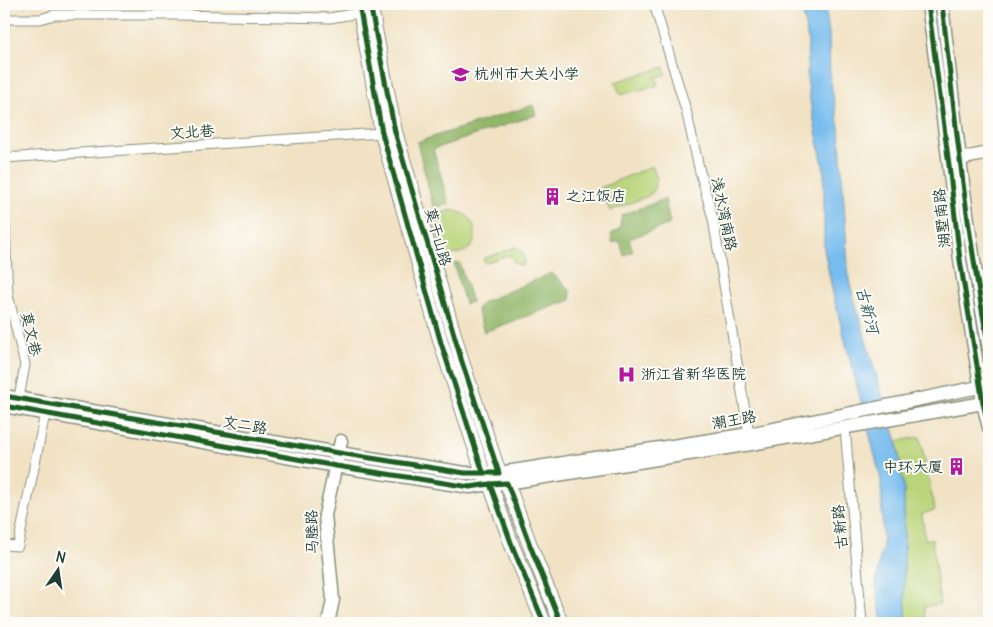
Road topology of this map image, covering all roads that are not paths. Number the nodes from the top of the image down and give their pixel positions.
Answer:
1 (654, 4) edge
2 (928, 4) edge
3 (942, 4) edge
4 (365, 8) edge
5 (4, 28) edge
6 (382, 133) junction
7 (989, 153) edge
8 (4, 158) edge
9 (959, 159) junction
10 (4, 206) edge
11 (989, 348) edge
12 (985, 386) edge
13 (4, 396) edge
14 (986, 403) edge
15 (18, 404) junction
16 (4, 406) edge
17 (45, 414) junction
18 (845, 428) junction
19 (989, 428) edge
20 (749, 434) junction
21 (338, 453) junction
22 (486, 478) junction
23 (503, 478) junction
24 (4, 545) edge
25 (328, 623) edge
26 (544, 623) edge
27 (561, 623) edge
28 (862, 623) edge

1 - 20 street, 浅水湾南路
2 - 12 main road, 湖墅南路
3 - 9 main road, 湖墅南路
4 - 5 street
4 - 6 main road, 莫干山路
4 - 23 main road, 莫干山路
6 - 8 street, 文北巷
6 - 22 main road, 莫干山路
7 - 9 main road
9 - 11 main road, 湖墅南路
10 - 15 street, 莫文巷
12 - 14 main road, 湖墅南路
12 - 20 main road, 潮王路
13 - 15 main road, 文二路
14 - 18 main road, 潮王路
14 - 19 main road, 湖墅南路
15 - 16 main road, 文二路
15 - 17 main road, 文二路
15 - 21 main road, 文二路
17 - 21 main road, 文二路
17 - 24 street
18 - 23 main road, 潮王路
18 - 28 street, 古新路
20 - 23 main road, 潮王路
21 - 22 main road, 文二路
21 - 25 main road, 马塍路
22 - 23 main road, 潮王路
22 - 26 main road, 莫干山路
23 - 27 main road, 莫干山路

